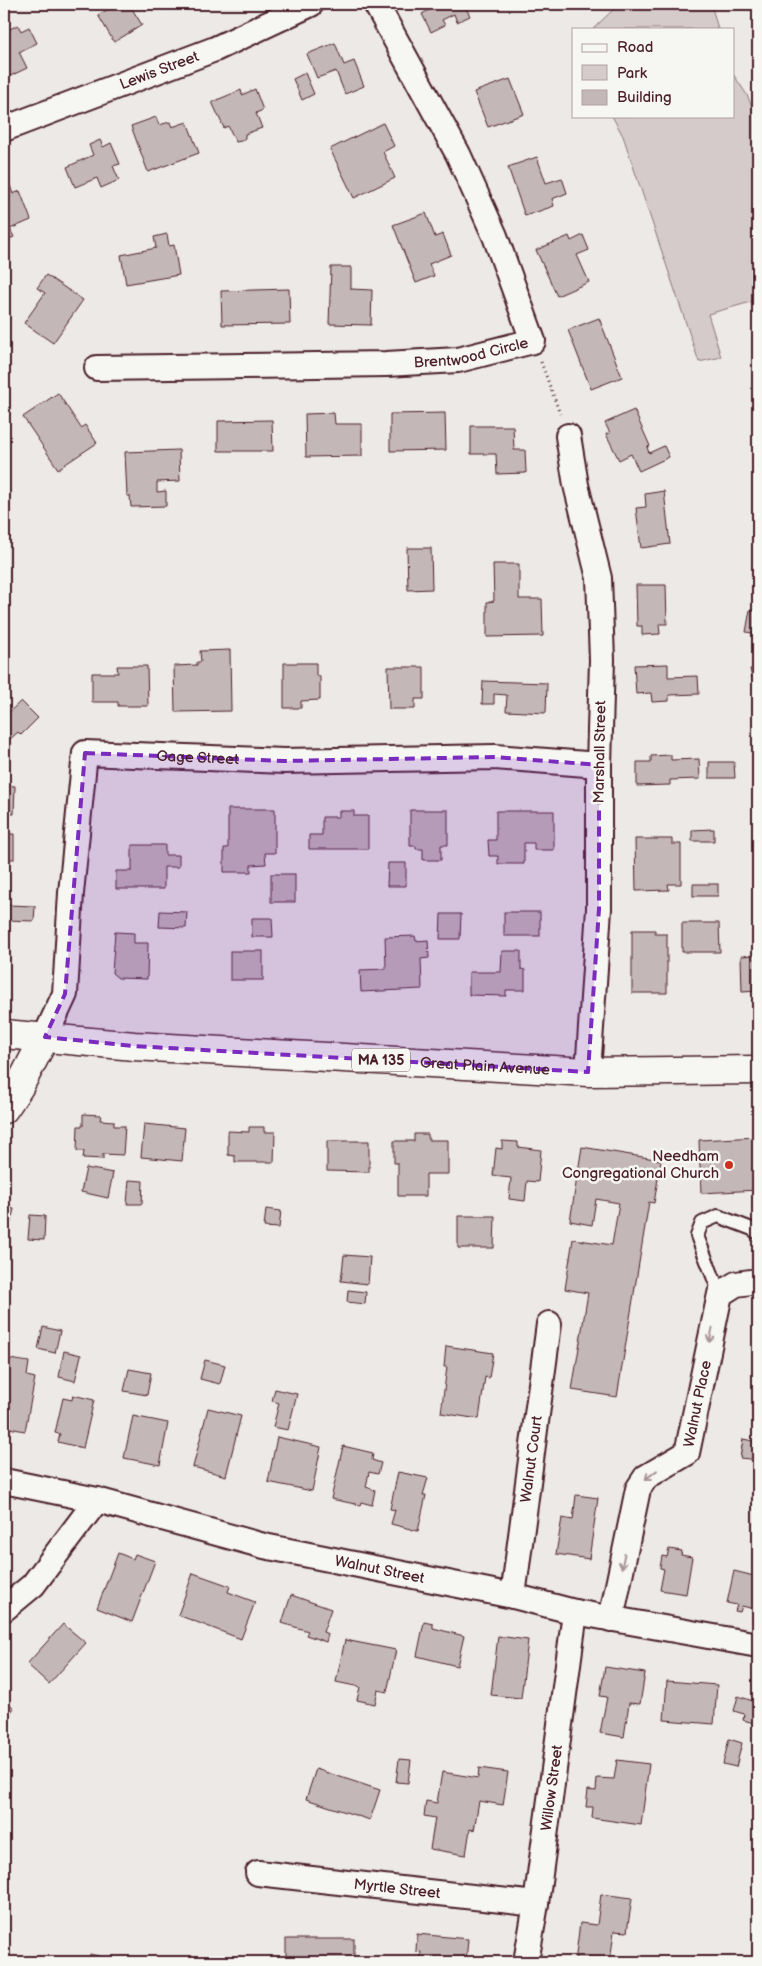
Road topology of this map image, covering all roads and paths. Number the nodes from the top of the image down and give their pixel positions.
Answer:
1 (311, 4) edge
2 (376, 4) edge
3 (4, 130) edge
4 (97, 368) dead end
5 (546, 377) dead end
6 (568, 436) joint
7 (599, 765) junction
8 (4, 1034) edge
9 (45, 1037) junction
10 (758, 1070) edge
11 (588, 1072) junction
12 (4, 1109) edge
13 (758, 1233) edge
14 (758, 1280) edge
15 (720, 1294) junction
16 (549, 1324) dead end
17 (4, 1481) edge
18 (97, 1500) junction
19 (513, 1596) junction
20 (4, 1609) edge
21 (575, 1612) junction
22 (611, 1618) junction
23 (758, 1645) edge
24 (258, 1873) dead end
25 (536, 1904) junction
26 (526, 1962) edge

1 - 3 street, Lewis Street
2 - 4 street, Brentwood Circle
5 - 6 path
6 - 7 street, Marshall Street
7 - 9 street, Gage Street
7 - 11 street, Marshall Street
8 - 9 main road, Great Plain Avenue / MA 135
9 - 11 main road, Great Plain Avenue / MA 135
9 - 12 main road
10 - 11 main road, Great Plain Avenue / MA 135
13 - 15 lane
14 - 15 street
15 -> 22 street, Walnut Place
16 - 19 street, Walnut Court
17 - 18 street, Walnut Street
18 - 19 street, Walnut Street
18 - 20 street
19 - 21 street, Walnut Street
21 - 22 street, Walnut Street
21 - 25 street, Willow Street
22 - 23 street, Walnut Street
24 - 25 street, Myrtle Street
25 - 26 street, Willow Street

